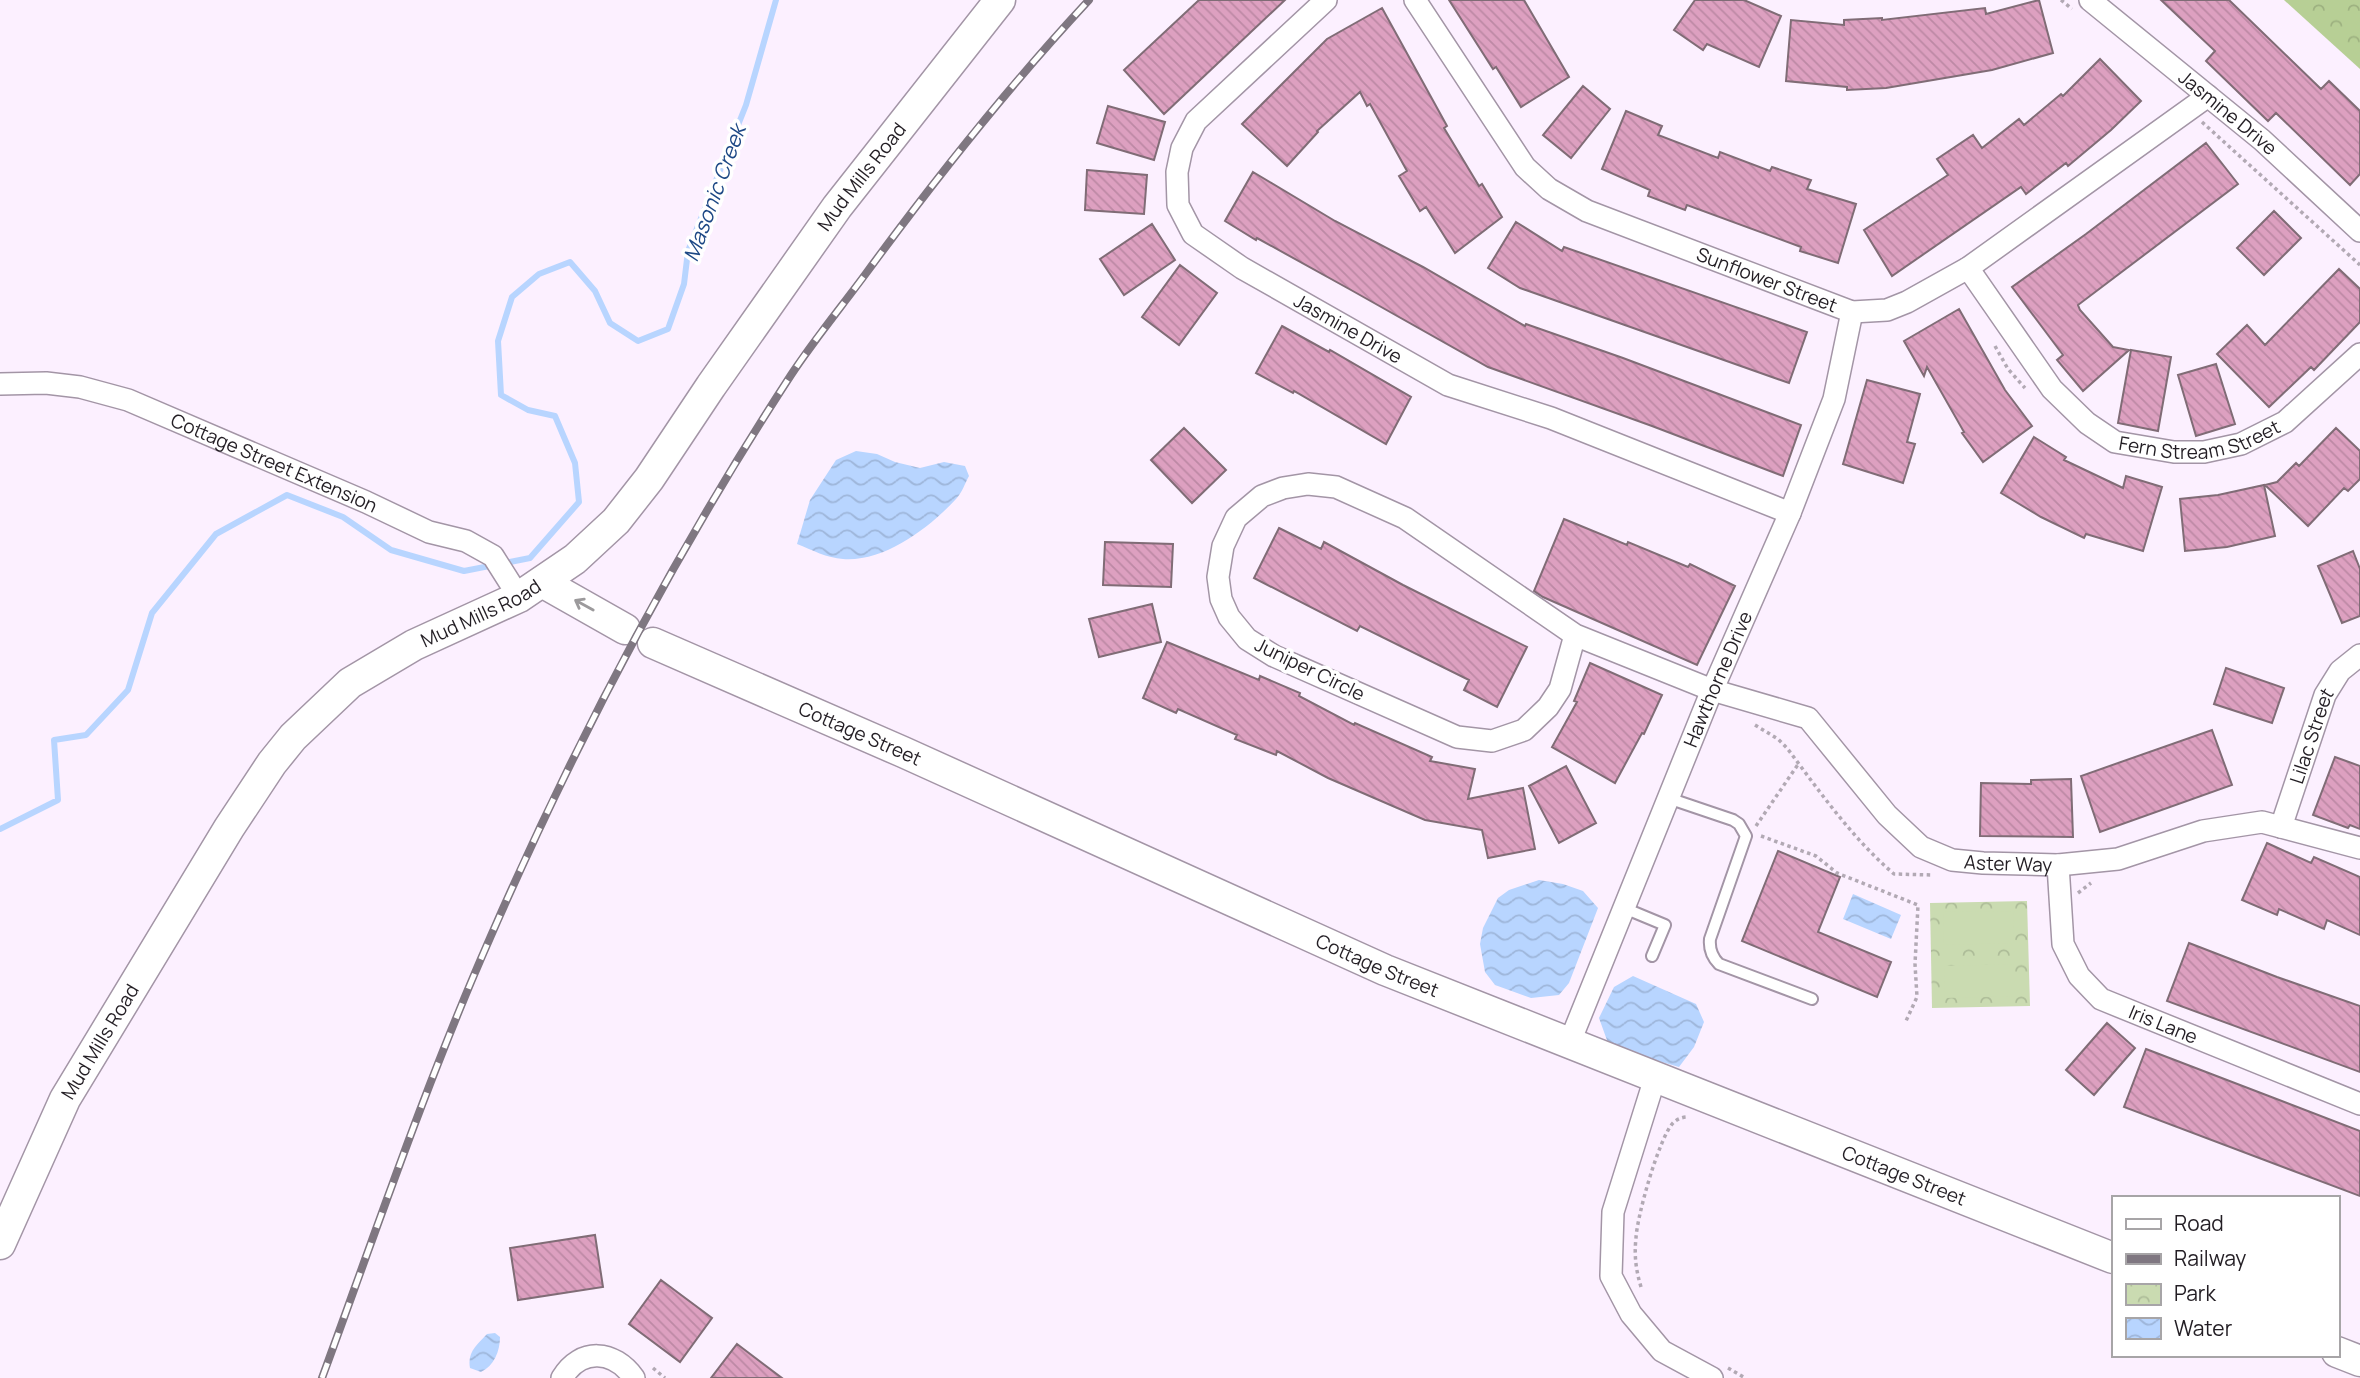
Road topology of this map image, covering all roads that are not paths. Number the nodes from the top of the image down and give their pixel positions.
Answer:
1 (1000, 0) edge
2 (1326, 0) edge
3 (1415, 0) edge
4 (2090, 0) edge
5 (2207, 96) junction
6 (2360, 231) edge
7 (1968, 268) junction
8 (1852, 312) junction
9 (2360, 355) edge
10 (0, 384) edge
11 (1790, 513) junction
12 (522, 585) junction
13 (625, 629) dead end
14 (1575, 635) junction
15 (653, 643) dead end
16 (2360, 655) edge
17 (1712, 690) junction
18 (1668, 798) junction
19 (2281, 827) junction
20 (2360, 848) edge
21 (2058, 865) junction
22 (1624, 908) junction
23 (1652, 956) dead end
24 (1812, 999) dead end
25 (1569, 1044) junction
26 (1656, 1078) junction
27 (2360, 1104) edge
28 (0, 1244) edge
29 (2112, 1258) edge
30 (2339, 1353) edge
31 (2360, 1361) edge
32 (1718, 1372) edge
33 (562, 1378) edge
34 (634, 1378) edge

1 - 12 street, Mud Mills Road
2 - 11 street, Jasmine Drive
3 - 8 street, Sunflower Street
4 - 5 street, Jasmine Drive
5 - 6 street, Jasmine Drive
5 - 7 street, Sunflower Street
7 - 8 street, Sunflower Street
7 - 9 street, Fern Stream Street
8 - 11 street, Hawthorne Drive
10 - 12 street, Cottage Street Extension
11 - 17 street, Hawthorne Drive
13 -> 12 street
12 - 28 street, Mud Mills Road
14 - 14 street, Juniper Circle
14 - 17 street, Juniper Circle
15 - 25 street, Cottage Street
16 - 19 street, Lilac Street
17 - 18 street, Hawthorne Drive
17 - 21 street, Aster Way
18 - 22 street, Hawthorne Drive
18 - 24 lane
19 - 20 street, Aster Way
19 - 21 street, Aster Way
21 - 27 street, Iris Lane
22 - 23 lane
22 - 25 street, Hawthorne Drive
25 - 26 street, Cottage Street
26 - 29 street, Cottage Street
26 - 32 street
30 - 31 street
33 - 34 street

